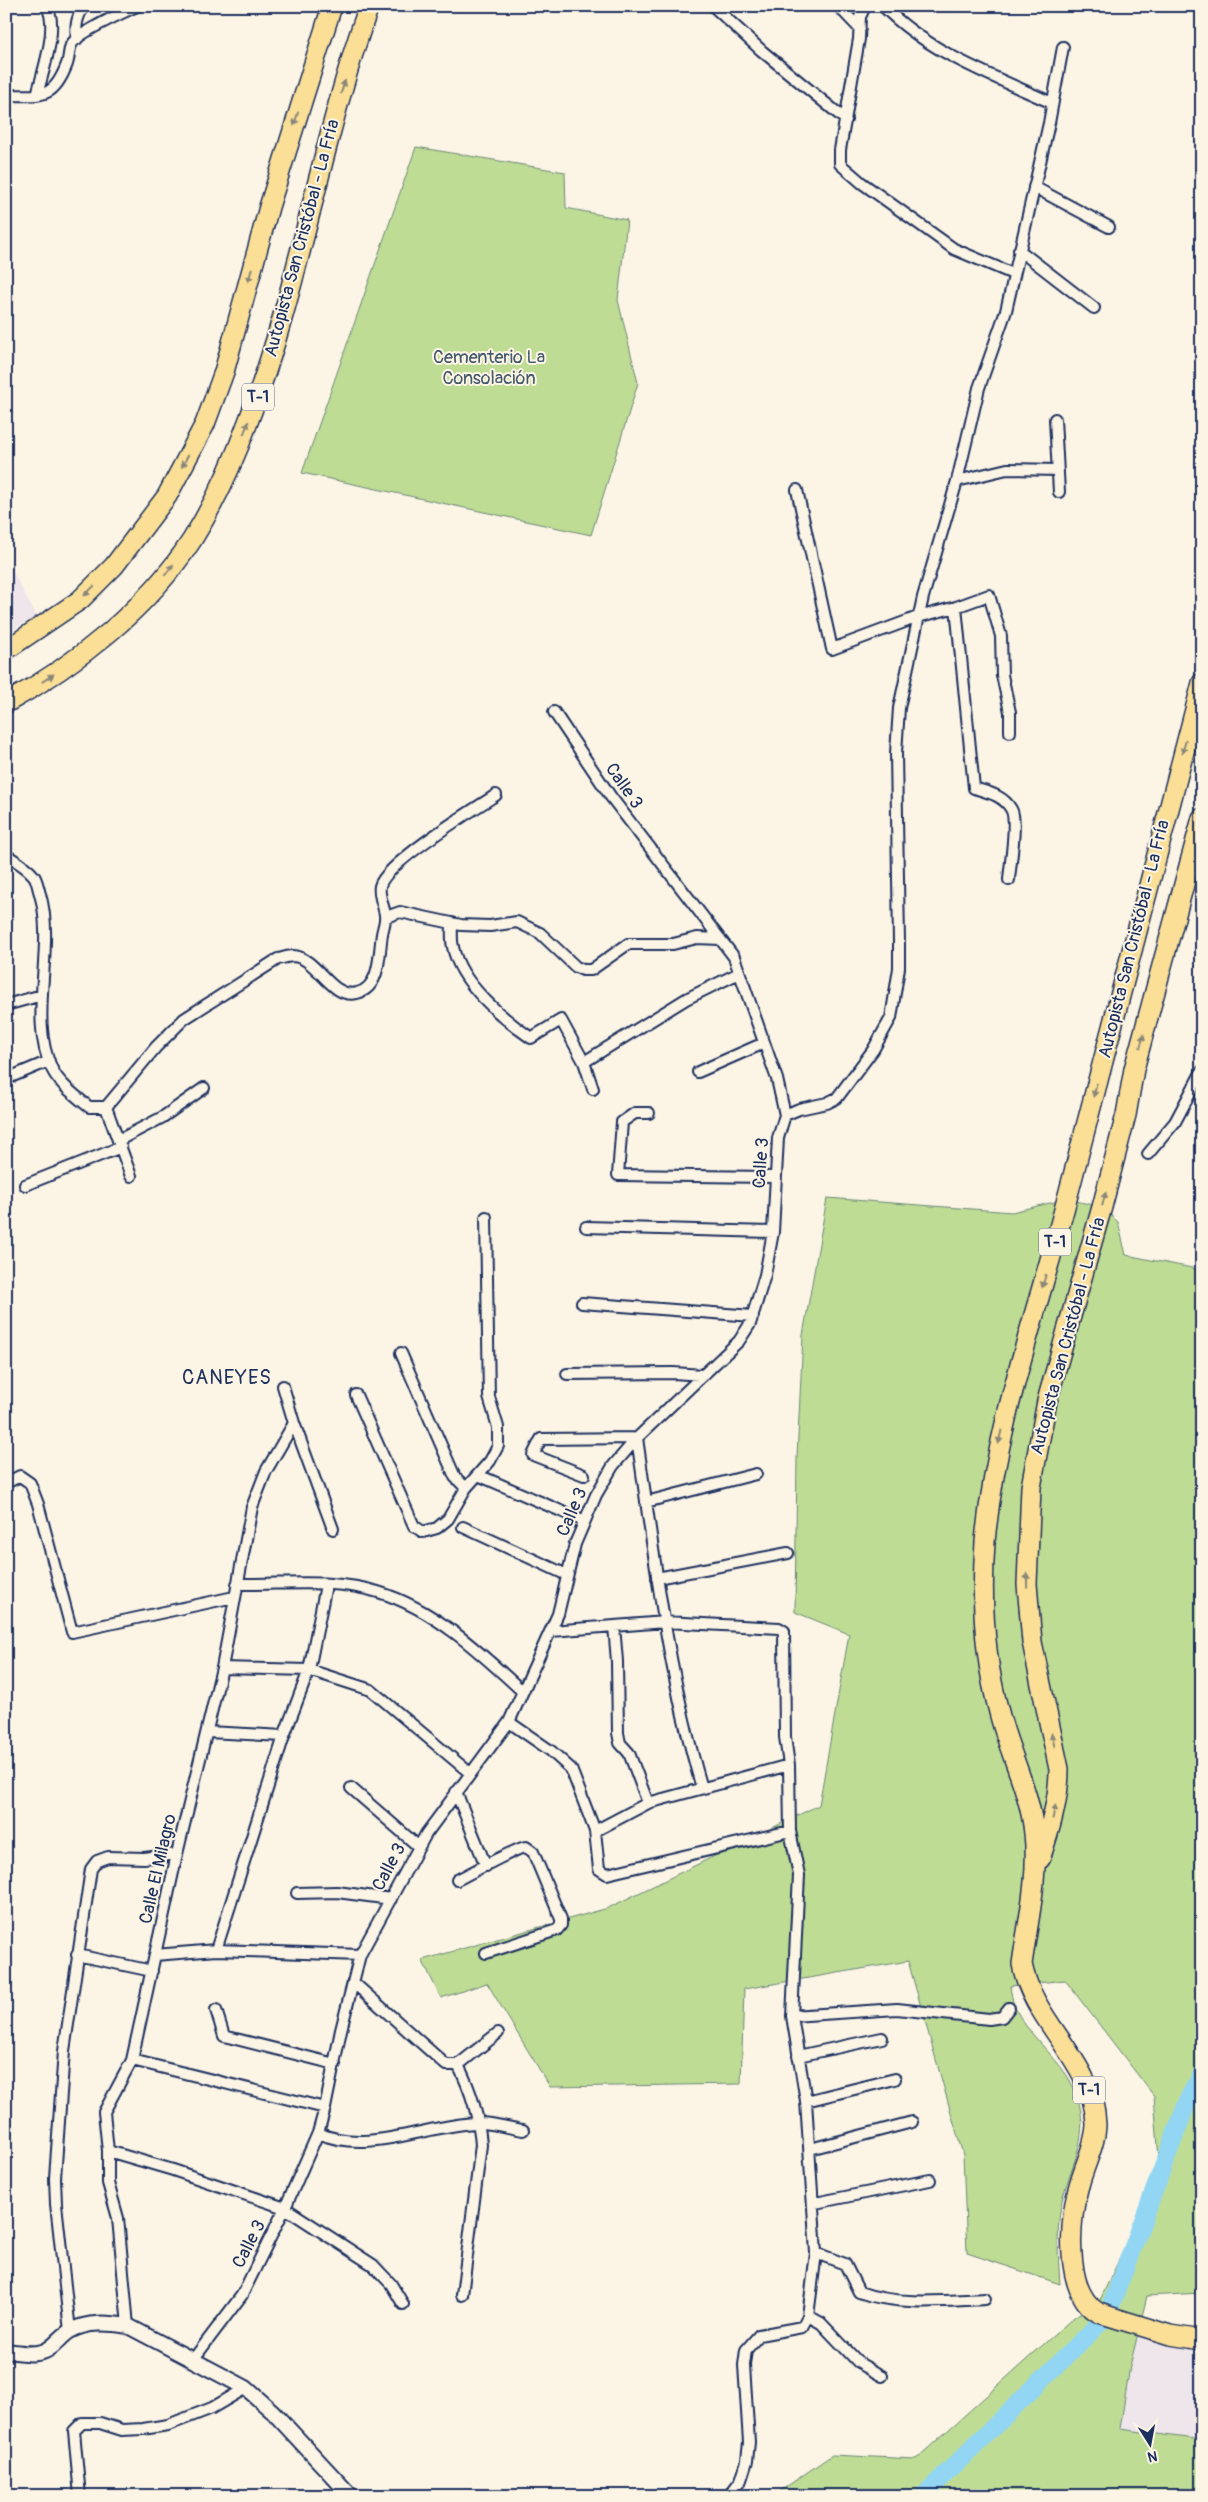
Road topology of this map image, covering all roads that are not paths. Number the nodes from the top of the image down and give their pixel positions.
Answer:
1 (46, 6) edge
2 (84, 6) edge
3 (137, 6) edge
4 (332, 6) edge
5 (369, 6) edge
6 (713, 6) edge
7 (838, 6) edge
8 (865, 6) edge
9 (883, 6) edge
10 (860, 29) junction
11 (78, 39) junction
12 (1063, 47) dead end
13 (6, 95) edge
14 (37, 95) junction
15 (1052, 103) junction
16 (846, 120) junction
17 (1034, 187) junction
18 (1109, 227) dead end
19 (1019, 250) junction
20 (1013, 274) junction
21 (1094, 308) dead end
22 (1055, 418) dead end
23 (1058, 470) junction
24 (957, 481) junction
25 (797, 490) dead end
26 (1059, 492) dead end
27 (956, 607) junction
28 (918, 617) junction
29 (6, 650) edge
30 (1202, 682) edge
31 (6, 703) edge
32 (554, 712) dead end
33 (1010, 732) dead end
34 (496, 795) dead end
35 (1202, 818) edge
36 (6, 855) edge
37 (1009, 880) dead end
38 (386, 917) junction
39 (452, 923) junction
40 (720, 939) junction
41 (739, 973) junction
42 (42, 995) junction
43 (6, 1005) edge
44 (764, 1044) junction
45 (49, 1061) junction
46 (584, 1062) junction
47 (698, 1072) dead end
48 (1202, 1072) edge
49 (6, 1079) edge
50 (204, 1088) dead end
51 (593, 1089) dead end
52 (106, 1106) junction
53 (649, 1113) dead end
54 (785, 1115) junction
55 (120, 1143) junction
56 (1148, 1154) dead end
57 (132, 1176) dead end
58 (774, 1177) junction
59 (25, 1185) dead end
60 (486, 1217) dead end
61 (586, 1226) dead end
62 (773, 1232) junction
63 (582, 1303) dead end
64 (753, 1316) junction
65 (401, 1353) dead end
66 (567, 1374) dead end
67 (703, 1375) junction
68 (283, 1386) dead end
69 (356, 1395) dead end
70 (294, 1423) junction
71 (637, 1438) junction
72 (756, 1474) dead end
73 (478, 1475) junction
74 (584, 1475) dead end
75 (6, 1483) edge
76 (466, 1488) junction
77 (646, 1502) junction
78 (584, 1521) junction
79 (463, 1527) dead end
80 (334, 1529) dead end
81 (788, 1553) dead end
82 (568, 1576) junction
83 (658, 1578) junction
84 (237, 1584) junction
85 (326, 1584) junction
86 (234, 1597) junction
87 (665, 1622) junction
88 (614, 1626) junction
89 (551, 1631) junction
90 (222, 1668) junction
91 (309, 1670) junction
92 (522, 1691) junction
93 (509, 1722) junction
94 (207, 1732) junction
95 (284, 1736) junction
96 (789, 1765) junction
97 (470, 1773) junction
98 (351, 1788) dead end
99 (702, 1788) junction
100 (456, 1792) junction
101 (648, 1803) junction
102 (595, 1831) junction
103 (790, 1831) junction
104 (418, 1846) junction
105 (177, 1854) junction
106 (486, 1866) junction
107 (1036, 1869) junction
108 (457, 1880) dead end
109 (297, 1893) dead end
110 (391, 1899) junction
111 (216, 1950) junction
112 (486, 1953) dead end
113 (77, 1955) junction
114 (155, 1955) junction
115 (360, 1955) junction
116 (152, 1971) junction
117 (354, 1983) junction
118 (1009, 2008) dead end
119 (216, 2010) dead end
120 (792, 2016) junction
121 (498, 2033) dead end
122 (882, 2038) dead end
123 (798, 2056) junction
124 (132, 2060) junction
125 (335, 2064) junction
126 (458, 2065) junction
127 (895, 2079) dead end
128 (806, 2101) junction
129 (325, 2108) junction
130 (479, 2122) junction
131 (912, 2122) dead end
132 (523, 2130) dead end
133 (318, 2133) junction
134 (810, 2149) junction
135 (108, 2151) junction
136 (930, 2180) dead end
137 (814, 2203) junction
138 (285, 2208) junction
139 (816, 2253) junction
140 (462, 2295) dead end
141 (985, 2299) dead end
142 (403, 2304) dead end
143 (808, 2316) junction
144 (128, 2326) junction
145 (70, 2331) junction
146 (1202, 2340) edge
147 (6, 2350) edge
148 (192, 2361) junction
149 (882, 2376) dead end
150 (246, 2388) junction
151 (80, 2496) edge
152 (351, 2496) edge
153 (729, 2496) edge

1 - 14 street
2 - 11 street
3 - 11 street
4 -> 29 highway, Autopista San Cristóbal - La Fría / T-1
31 -> 5 highway, Autopista San Cristóbal - La Fría / T-1
6 - 16 street
7 - 10 street
8 - 10 street
9 - 15 street
10 - 16 street
11 - 14 street
12 - 15 street
13 - 14 street
15 - 17 street
16 - 20 street
17 - 18 street
17 - 19 street
19 - 20 street
19 - 21 street
20 - 24 street
22 - 23 street
23 - 24 street
23 - 26 street
24 - 28 street
25 - 28 street
27 - 28 street
27 - 33 street
27 - 37 street
28 - 54 street
30 -> 107 highway, Autopista San Cristóbal - La Fría / T-1
32 - 40 street, Calle 3
34 - 38 street
107 -> 35 highway, Autopista San Cristóbal - La Fría / T-1
36 - 42 street
38 - 39 street
38 - 52 street
39 - 40 street
39 - 46 street
40 - 41 street, Calle 3
41 - 44 street, Calle 3
41 - 46 street
42 - 43 street
42 - 45 street
44 - 47 street
44 - 54 street, Calle 3
45 - 49 street
45 - 52 street
46 - 51 street
48 - 56 street
50 - 55 street
52 - 55 street
53 - 58 street
54 - 58 street, Calle 3
55 - 57 street
55 - 59 street
58 - 62 street, Calle 3
60 - 73 street
61 - 62 street
62 - 64 street, Calle 3
63 - 64 street
64 - 67 street, Calle 3
65 - 76 street
66 - 67 street
67 - 71 street, Calle 3
68 - 70 street
69 - 76 street
70 - 80 street
70 - 84 street, Calle El Milagro
71 - 74 street
71 - 77 street
71 - 78 street, Calle 3
72 - 77 street
73 - 76 street
73 - 78 street
75 - 86 street
77 - 83 street
78 - 82 street, Calle 3
79 - 82 street
81 - 83 street
82 - 89 street, Calle 3
83 - 87 street
84 - 85 street
84 - 86 street, Calle El Milagro
85 - 91 street
85 - 92 street
86 - 90 street, Calle El Milagro
87 - 88 street
87 - 96 street
87 - 99 street
88 - 89 street
88 - 101 street
89 - 92 street, Calle 3
90 - 91 street
90 - 94 street, Calle El Milagro
91 - 95 street
91 - 97 street
92 - 93 street, Calle 3
93 - 97 street, Calle 3
93 - 102 street
94 - 95 street
94 - 105 street, Calle El Milagro
95 - 111 street
96 - 99 street
96 - 103 street
97 - 100 street, Calle 3
98 - 104 street
99 - 101 street
100 - 104 street, Calle 3
100 - 106 street
101 - 102 street
102 - 103 street
103 - 120 street
104 - 110 street, Calle 3
105 - 113 street
105 - 114 street, Calle El Milagro
106 - 108 street
106 - 112 street
107 - 146 highway, T-1
109 - 110 street
110 - 115 street, Calle 3
111 - 114 street
111 - 115 street
113 - 116 street
113 - 145 street
114 - 116 street, Calle El Milagro
115 - 117 street, Calle 3
116 - 124 street, Calle El Milagro
117 - 125 street, Calle 3
117 - 126 street
118 - 120 street
119 - 125 street
120 - 123 street
121 - 126 street
122 - 123 street
123 - 128 street
124 - 129 street
124 - 135 street, Calle El Milagro
125 - 129 street, Calle 3
126 - 130 street
127 - 128 street
128 - 134 street
129 - 133 street, Calle 3
130 - 132 street
130 - 133 street
130 - 140 street
131 - 134 street
133 - 138 street, Calle 3
134 - 137 street
135 - 138 street
135 - 144 street, Calle El Milagro
136 - 137 street
137 - 139 street
138 - 142 street
138 - 148 street, Calle 3
139 - 141 street
139 - 143 street
143 - 149 street
143 - 153 street
144 - 145 street
144 - 148 street
145 - 147 street
148 - 150 street
150 - 151 street
150 - 152 street

